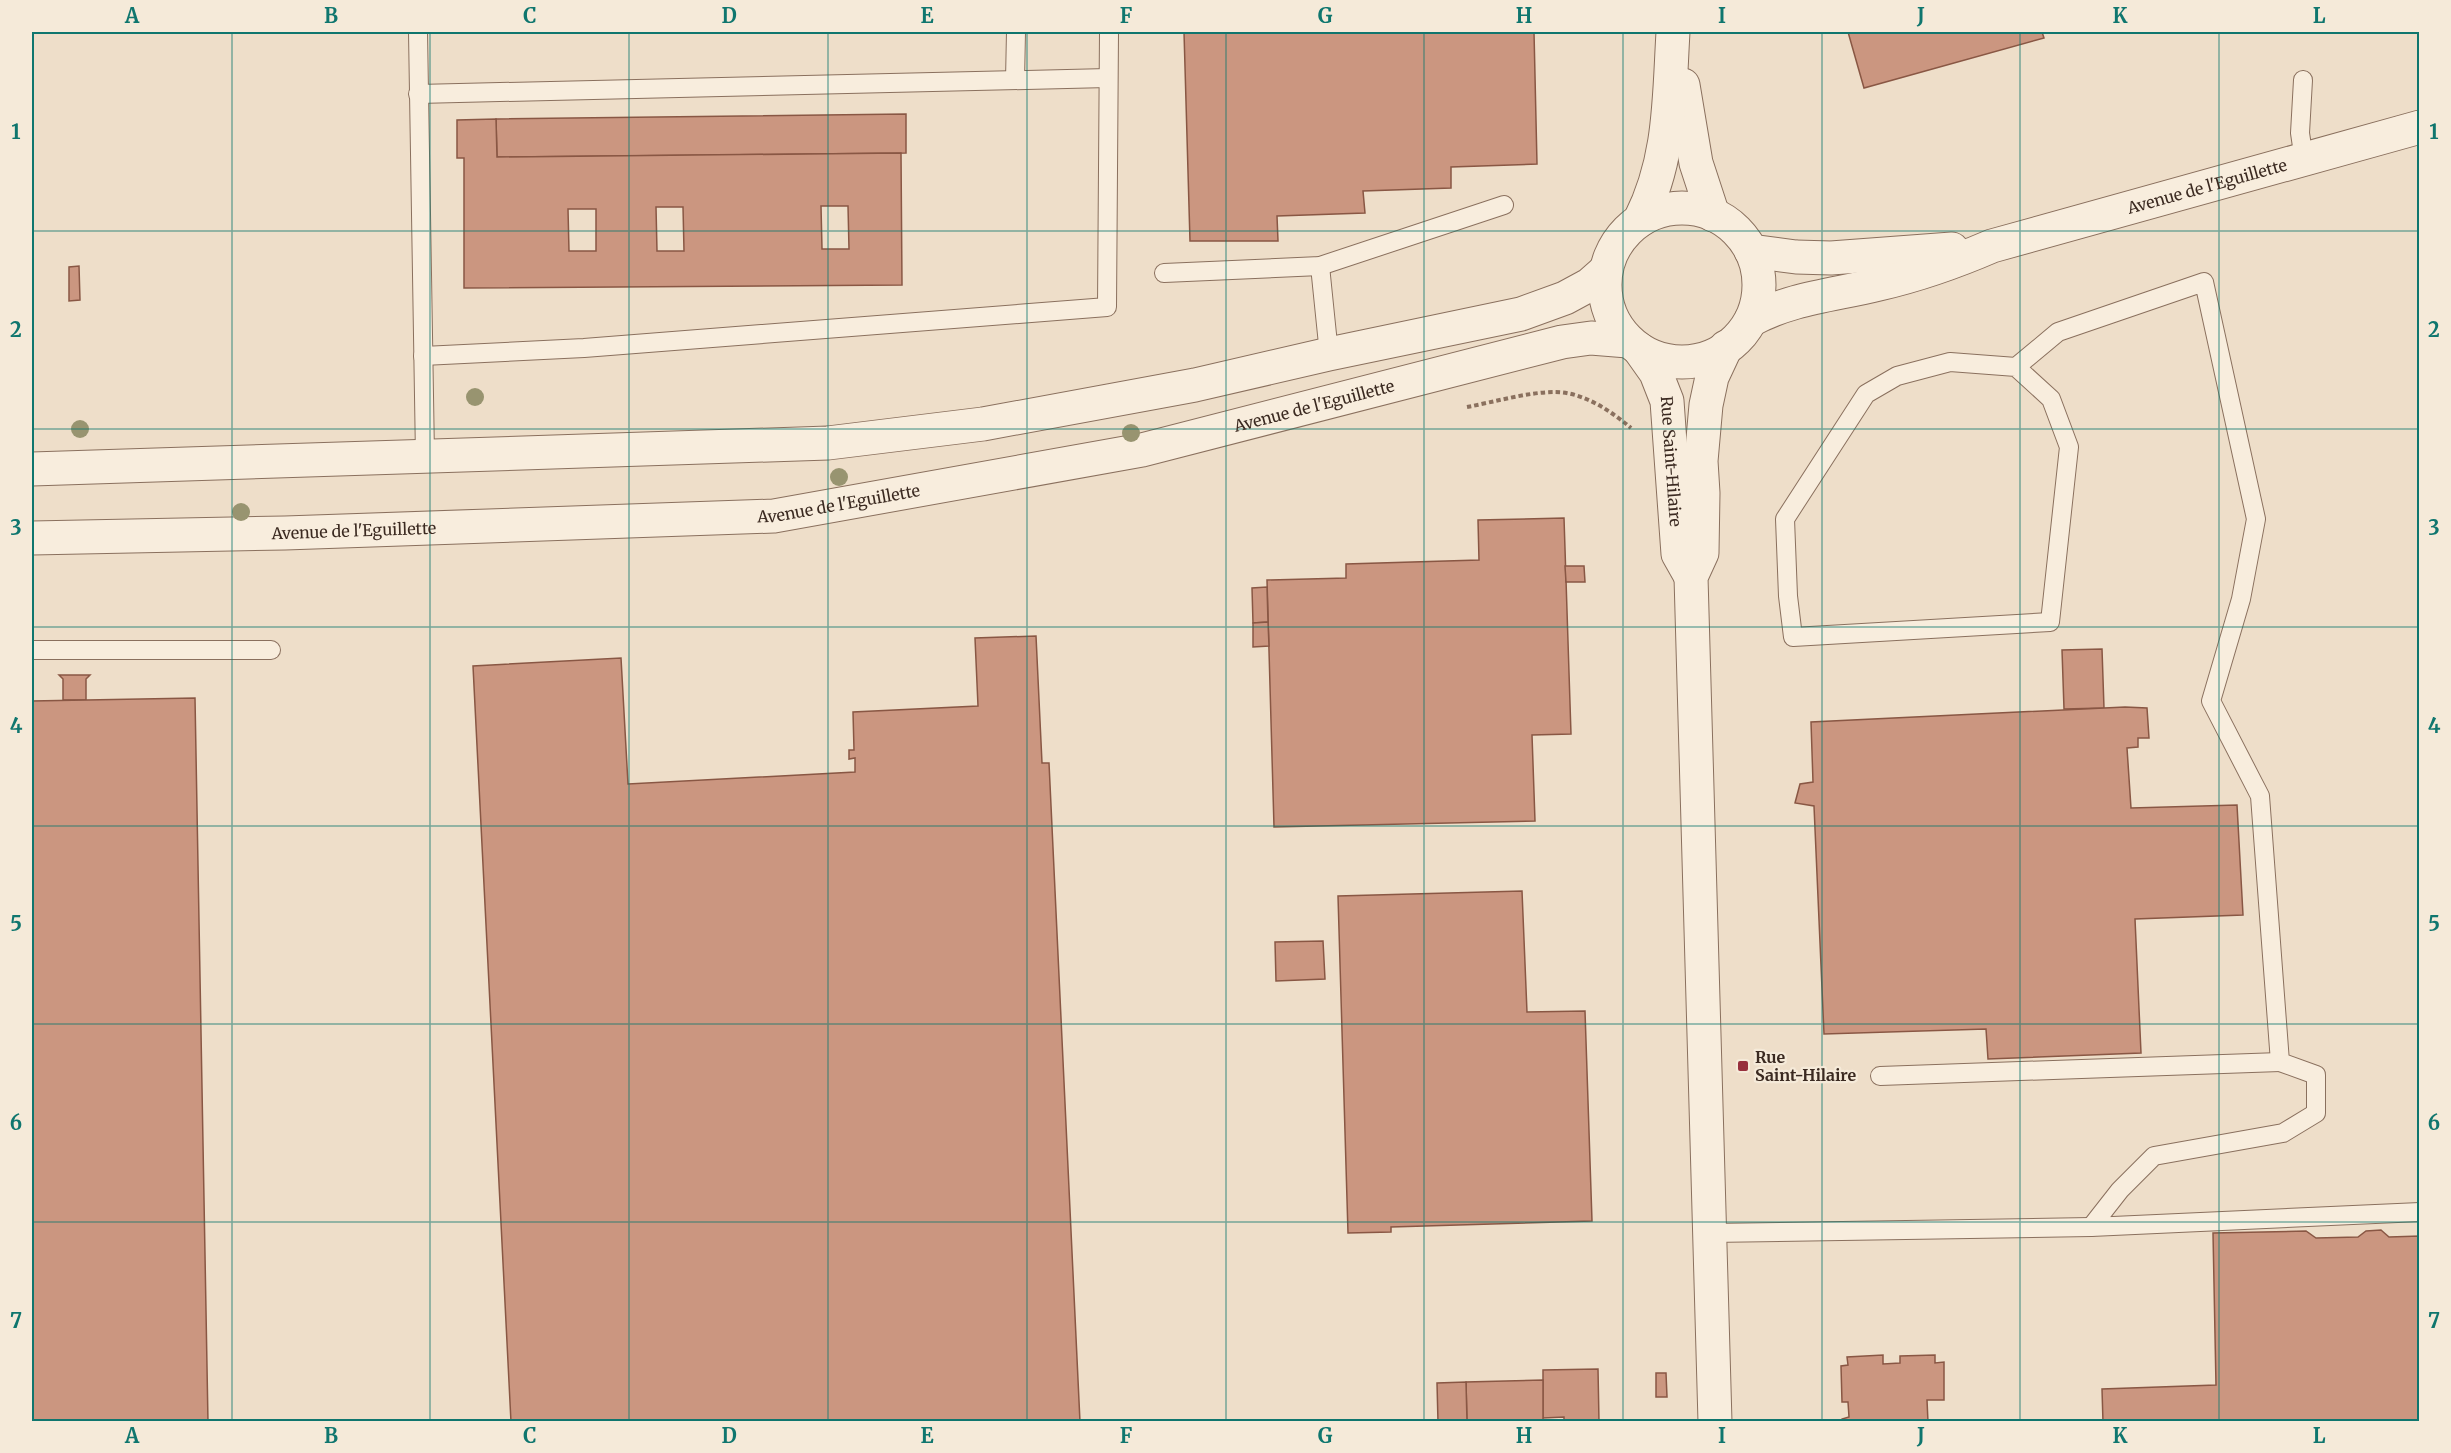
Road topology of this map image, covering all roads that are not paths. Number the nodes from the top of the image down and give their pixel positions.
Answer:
1 (418, 32) edge
2 (1016, 32) edge
3 (1109, 32) edge
4 (1674, 32) edge
5 (1108, 78) junction
6 (1015, 80) junction
7 (2303, 80) dead end
8 (418, 94) junction
9 (2420, 127) edge
10 (2304, 160) junction
11 (1504, 205) dead end
12 (1713, 215) junction
13 (1640, 220) junction
14 (1992, 246) junction
15 (1751, 251) junction
16 (1320, 266) junction
17 (1606, 270) junction
18 (1164, 273) dead end
19 (1751, 320) junction
20 (1633, 345) junction
21 (1726, 347) junction
22 (1329, 354) junction
23 (423, 356) junction
24 (2016, 367) junction
25 (425, 456) junction
26 (32, 469) edge
27 (32, 538) edge
28 (1691, 577) junction
29 (32, 650) edge
30 (271, 650) dead end
31 (2280, 1062) junction
32 (1880, 1076) dead end
33 (2420, 1212) edge
34 (2091, 1227) junction
35 (1710, 1233) junction
36 (1715, 1422) edge

1 - 8 lane
2 - 6 lane
3 - 5 lane
4 - 12 street
4 - 13 street
5 - 6 lane
5 - 23 lane
6 - 8 lane
7 - 10 lane
8 - 23 lane
9 - 10 street, Avenue de l'Eguillette
10 - 14 street, Avenue de l'Eguillette
11 - 16 lane
12 - 13 street
12 - 15 street
13 - 17 street
14 - 15 street, Avenue de l'Eguillette
14 - 19 street, Avenue de l'Eguillette
15 - 19 street
16 - 18 lane
16 - 22 lane
17 - 20 street
17 - 22 street
19 - 21 street
20 - 21 street
20 - 27 street, Avenue de l'Eguillette
20 - 28 street, Rue Saint-Hilaire
21 - 28 street, Rue Saint-Hilaire
22 - 25 street
23 - 25 lane
24 - 24 lane
24 - 31 lane
25 - 26 street
28 - 35 street, Rue Saint-Hilaire
29 - 30 lane
31 - 32 lane
31 - 34 lane
33 - 34 lane
34 - 35 lane
35 - 36 street, Rue Saint-Hilaire

